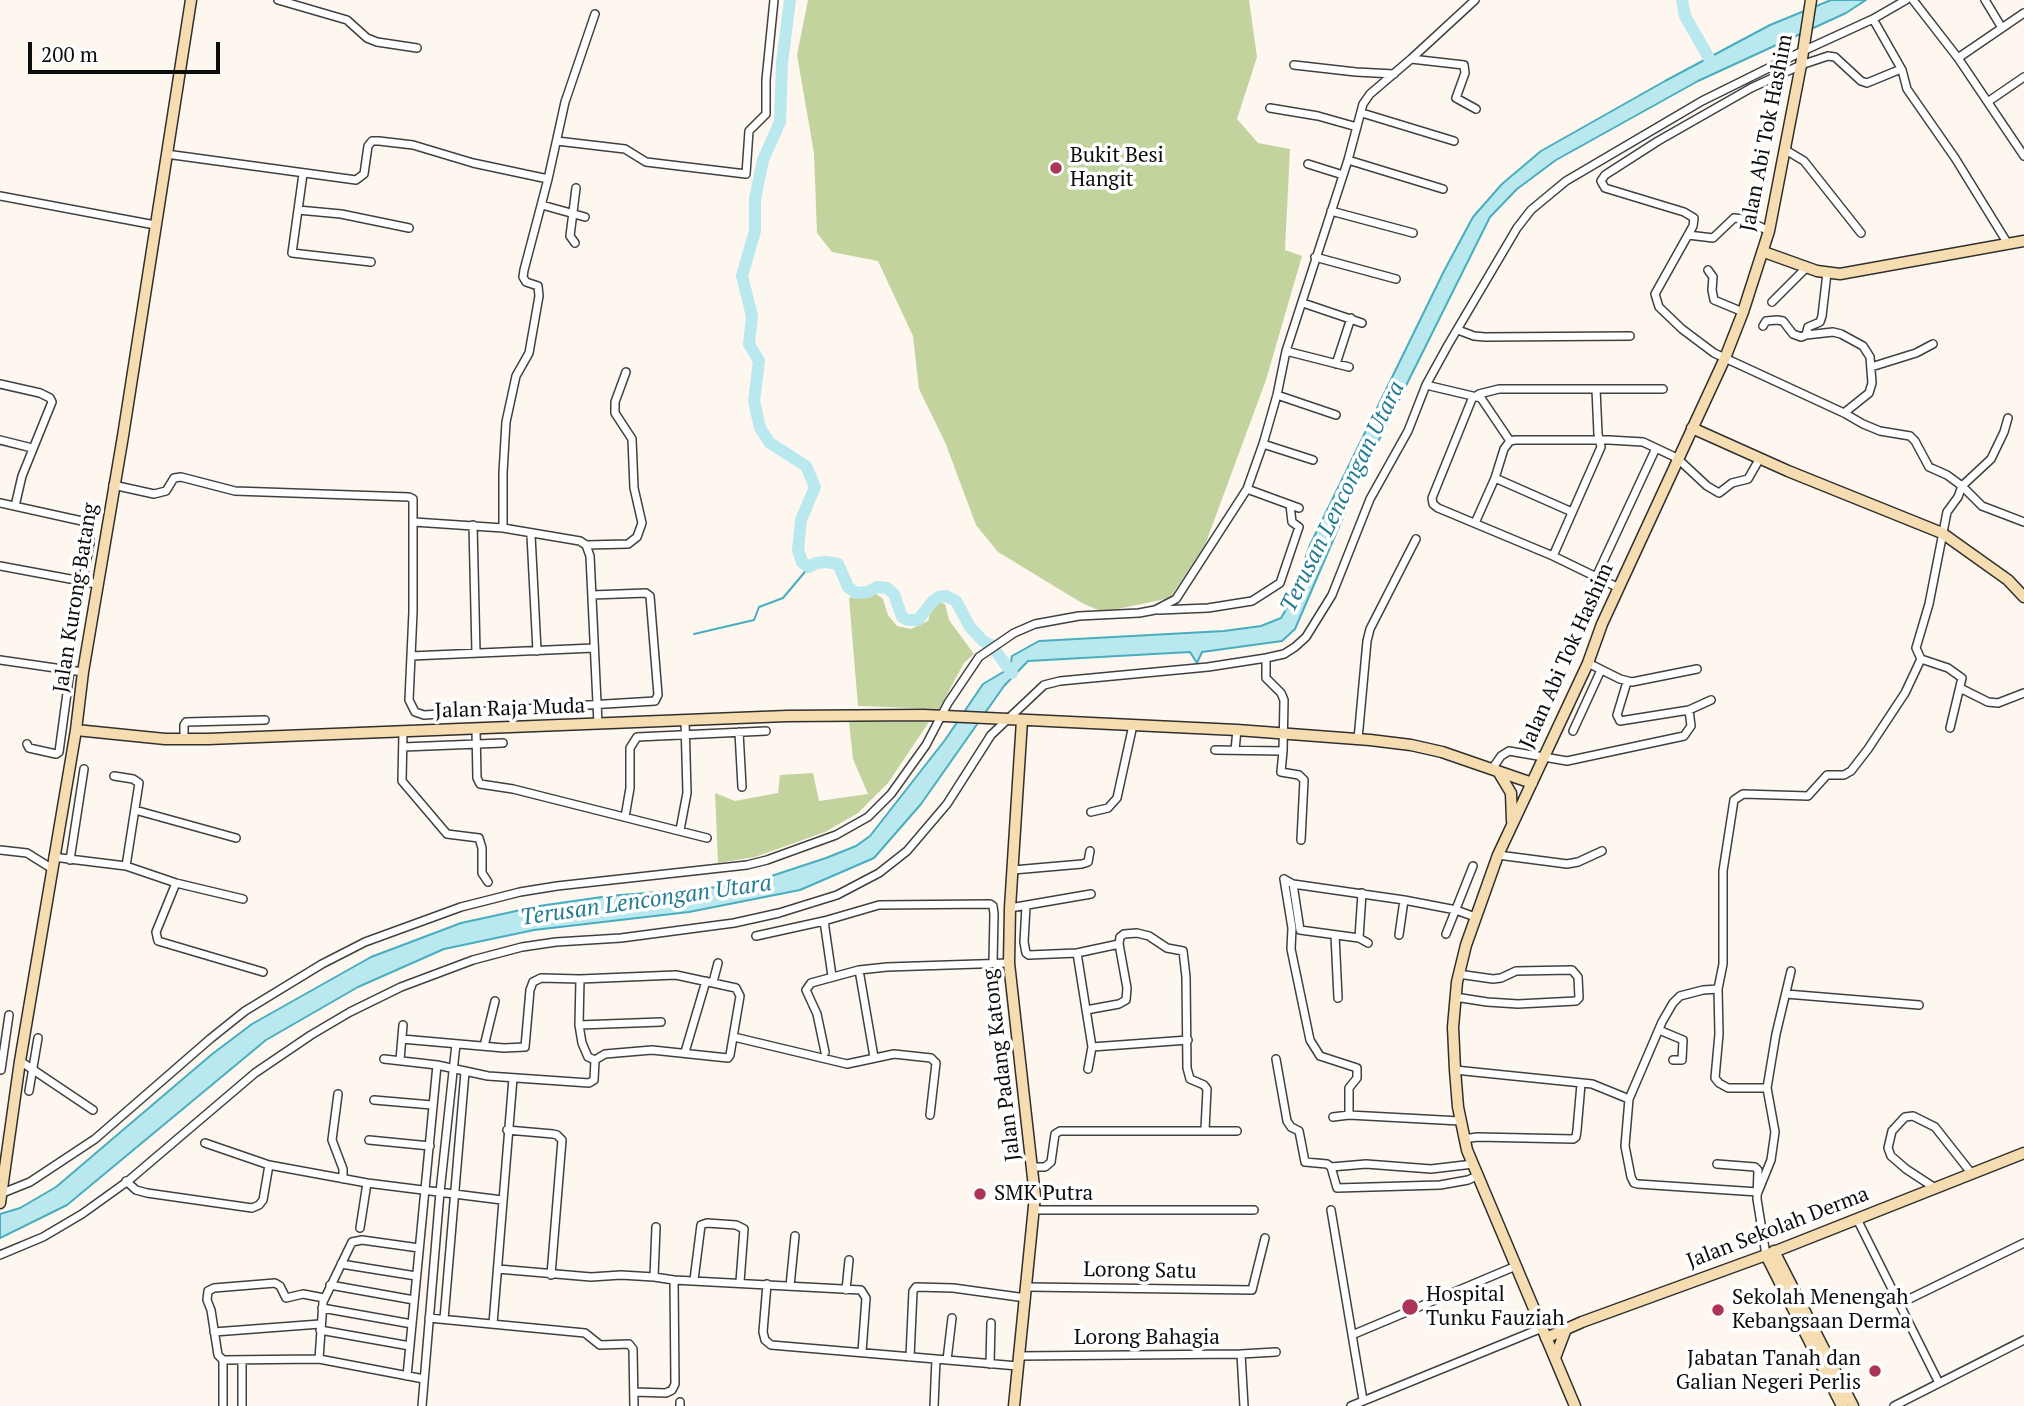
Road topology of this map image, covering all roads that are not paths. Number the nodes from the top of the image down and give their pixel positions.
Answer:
1 (191, 0) edge
2 (278, 0) edge
3 (774, 0) edge
4 (1475, 0) edge
5 (1811, 0) edge
6 (1906, 0) edge
7 (1913, 0) edge
8 (1985, 0) edge
9 (2024, 13) edge
10 (595, 14) dead end
11 (1874, 19) junction
12 (2002, 28) junction
13 (1804, 47) junction
14 (417, 48) dead end
15 (1958, 58) junction
16 (1411, 59) junction
17 (1294, 65) dead end
18 (1801, 65) junction
19 (1901, 69) junction
20 (1394, 74) junction
21 (2024, 77) edge
22 (1989, 101) junction
23 (1269, 108) dead end
24 (1476, 109) dead end
25 (1362, 113) junction
26 (1357, 127) junction
27 (2024, 139) edge
28 (557, 141) junction
29 (1454, 141) dead end
30 (2017, 144) junction
31 (1784, 149) junction
32 (166, 154) junction
33 (2024, 156) edge
34 (1348, 160) junction
35 (1308, 164) dead end
36 (303, 174) junction
37 (1343, 175) junction
38 (548, 179) junction
39 (576, 188) dead end
40 (1443, 189) dead end
41 (0, 196) edge
42 (542, 205) junction
43 (298, 209) junction
44 (1331, 211) junction
45 (572, 213) junction
46 (585, 217) dead end
47 (155, 225) junction
48 (409, 228) dead end
49 (1769, 231) junction
50 (1413, 233) dead end
51 (1861, 233) dead end
52 (1688, 235) junction
53 (2024, 241) edge
54 (575, 243) dead end
55 (2008, 244) junction
56 (1764, 252) junction
57 (1315, 257) junction
58 (371, 262) dead end
59 (1807, 267) junction
60 (1708, 270) dead end
61 (1827, 273) junction
62 (1396, 279) dead end
63 (1772, 302) dead end
64 (1303, 303) junction
65 (1744, 312) junction
66 (1351, 318) junction
67 (1362, 323) dead end
68 (1763, 326) dead end
69 (1458, 330) junction
70 (1806, 335) junction
71 (1630, 336) dead end
72 (1933, 344) dead end
73 (1286, 351) junction
74 (1725, 358) junction
75 (1336, 364) junction
76 (1871, 367) junction
77 (1349, 368) dead end
78 (626, 372) dead end
79 (0, 384) edge
80 (1426, 385) junction
81 (1596, 389) junction
82 (1663, 389) dead end
83 (1277, 396) junction
84 (1475, 396) junction
85 (1843, 413) junction
86 (1336, 415) dead end
87 (2008, 418) dead end
88 (1692, 428) junction
89 (0, 440) edge
90 (1600, 440) junction
91 (1510, 441) junction
92 (1264, 444) junction
93 (32, 448) junction
94 (1656, 448) junction
95 (1677, 458) junction
96 (1760, 458) junction
97 (1313, 460) dead end
98 (1495, 478) junction
99 (113, 485) junction
100 (1962, 486) junction
101 (1247, 489) junction
102 (0, 503) edge
103 (1290, 505) junction
104 (15, 506) junction
105 (1299, 508) dead end
106 (1572, 512) junction
107 (2024, 522) edge
108 (414, 523) junction
109 (1475, 523) junction
110 (473, 525) junction
111 (503, 528) junction
112 (1942, 533) junction
113 (531, 535) junction
114 (1416, 539) dead end
115 (586, 545) junction
116 (1553, 556) junction
117 (0, 566) edge
118 (1597, 578) junction
119 (82, 583) junction
120 (97, 584) junction
121 (1619, 588) junction
122 (592, 595) junction
123 (2024, 597) edge
124 (77, 609) dead end
125 (1155, 610) junction
126 (594, 648) junction
127 (537, 650) junction
128 (476, 653) junction
129 (411, 656) junction
130 (1266, 658) junction
131 (1921, 659) junction
132 (0, 662) edge
133 (1588, 663) junction
134 (1697, 669) dead end
135 (1601, 670) junction
136 (70, 671) junction
137 (83, 672) junction
138 (1627, 682) junction
139 (1960, 688) junction
140 (2024, 693) edge
141 (1711, 700) dead end
142 (597, 706) junction
143 (1689, 710) junction
144 (945, 716) junction
145 (1016, 719) junction
146 (265, 720) dead end
147 (684, 721) junction
148 (598, 724) junction
149 (1133, 725) junction
150 (1950, 728) dead end
151 (76, 730) junction
152 (476, 730) junction
153 (1237, 730) junction
154 (766, 731) dead end
155 (1573, 731) dead end
156 (402, 732) junction
157 (739, 732) junction
158 (685, 734) junction
159 (1283, 734) junction
160 (184, 739) junction
161 (1358, 739) junction
162 (503, 743) dead end
163 (27, 744) dead end
164 (476, 744) junction
165 (403, 747) junction
166 (1215, 750) dead end
167 (1236, 750) junction
168 (1283, 751) junction
169 (1543, 757) junction
170 (85, 769) dead end
171 (1495, 770) junction
172 (114, 776) dead end
173 (1532, 783) junction
174 (742, 787) dead end
175 (135, 810) junction
176 (1091, 812) dead end
177 (625, 817) junction
178 (1512, 825) junction
179 (680, 830) junction
180 (236, 838) dead end
181 (708, 838) dead end
182 (1301, 840) dead end
183 (0, 849) edge
184 (1090, 851) dead end
185 (1602, 851) dead end
186 (1498, 855) junction
187 (69, 860) junction
188 (52, 862) junction
189 (127, 866) junction
190 (1473, 866) dead end
191 (1013, 870) junction
192 (488, 882) dead end
193 (176, 883) junction
194 (1293, 884) junction
195 (1362, 893) junction
196 (1091, 894) dead end
197 (243, 899) dead end
198 (1404, 900) junction
199 (1026, 906) junction
200 (1010, 908) junction
201 (1456, 910) junction
202 (1475, 917) junction
203 (824, 921) junction
204 (1447, 934) dead end
205 (1335, 935) junction
206 (1399, 935) dead end
207 (756, 936) dead end
208 (1359, 938) junction
209 (1368, 943) dead end
210 (1119, 944) junction
211 (1077, 953) junction
212 (718, 963) dead end
213 (993, 963) junction
214 (1009, 963) junction
215 (859, 970) junction
216 (1791, 971) dead end
217 (263, 972) dead end
218 (1458, 974) junction
219 (832, 976) junction
220 (580, 979) junction
221 (710, 982) junction
222 (1718, 989) junction
223 (1786, 994) junction
224 (1455, 997) junction
225 (1338, 998) dead end
226 (495, 1001) dead end
227 (1919, 1005) dead end
228 (1086, 1010) junction
229 (9, 1015) dead end
230 (661, 1022) dead end
231 (403, 1025) dead end
232 (579, 1026) junction
233 (1659, 1030) junction
234 (6, 1031) junction
235 (25, 1033) junction
236 (734, 1037) junction
237 (38, 1038) dead end
238 (402, 1039) junction
239 (1188, 1040) junction
240 (456, 1044) junction
241 (484, 1046) junction
242 (1092, 1047) junction
243 (685, 1052) junction
244 (825, 1052) dead end
245 (874, 1057) junction
246 (384, 1059) dead end
247 (1276, 1059) dead end
248 (400, 1060) junction
249 (1673, 1060) dead end
250 (20, 1061) junction
251 (594, 1062) junction
252 (437, 1065) junction
253 (1088, 1069) dead end
254 (1, 1070) edge
255 (32, 1070) junction
256 (454, 1070) junction
257 (1455, 1070) junction
258 (464, 1072) junction
259 (513, 1078) junction
260 (1581, 1084) junction
261 (1767, 1088) junction
262 (29, 1091) dead end
263 (338, 1094) dead end
264 (1629, 1099) junction
265 (374, 1100) dead end
266 (432, 1105) junction
267 (93, 1110) dead end
268 (930, 1115) dead end
269 (1349, 1115) junction
270 (1333, 1117) dead end
271 (1460, 1121) junction
272 (507, 1130) junction
273 (1206, 1130) junction
274 (1237, 1131) dead end
275 (1464, 1139) junction
276 (369, 1140) dead end
277 (4, 1141) edge
278 (205, 1143) dead end
279 (430, 1146) junction
280 (2024, 1153) edge
281 (1473, 1164) junction
282 (1717, 1164) dead end
283 (269, 1165) junction
284 (1034, 1167) junction
285 (1331, 1167) junction
286 (1972, 1174) junction
287 (1477, 1176) junction
288 (343, 1180) junction
289 (126, 1181) junction
290 (367, 1183) junction
291 (1935, 1188) junction
292 (427, 1189) junction
293 (440, 1192) junction
294 (1758, 1192) junction
295 (455, 1195) junction
296 (0, 1198) edge
297 (502, 1200) junction
298 (1035, 1210) junction
299 (1254, 1210) dead end
300 (1331, 1210) dead end
301 (1857, 1219) junction
302 (656, 1227) dead end
303 (360, 1228) dead end
304 (795, 1236) dead end
305 (1265, 1238) dead end
306 (2024, 1243) edge
307 (419, 1248) junction
308 (1769, 1251) junction
309 (0, 1255) edge
310 (849, 1260) dead end
311 (341, 1264) junction
312 (1516, 1266) junction
313 (498, 1269) junction
314 (551, 1275) junction
315 (416, 1276) junction
316 (654, 1277) junction
317 (674, 1280) junction
318 (695, 1280) junction
319 (740, 1282) junction
320 (330, 1284) junction
321 (767, 1284) junction
322 (790, 1286) junction
323 (846, 1290) junction
324 (1027, 1293) junction
325 (324, 1298) junction
326 (414, 1300) junction
327 (1899, 1304) junction
328 (322, 1308) junction
329 (1538, 1317) junction
330 (429, 1318) junction
331 (951, 1318) dead end
332 (444, 1319) junction
333 (991, 1323) dead end
334 (494, 1324) junction
335 (412, 1325) junction
336 (320, 1327) junction
337 (1566, 1329) junction
338 (214, 1332) junction
339 (1544, 1333) junction
340 (1352, 1335) junction
341 (2024, 1340) edge
342 (410, 1346) junction
343 (862, 1352) junction
344 (1276, 1352) dead end
345 (1241, 1354) junction
346 (910, 1357) junction
347 (1555, 1358) junction
348 (319, 1359) junction
349 (936, 1359) junction
350 (223, 1360) junction
351 (947, 1360) junction
352 (242, 1361) junction
353 (1018, 1361) junction
354 (990, 1364) junction
355 (407, 1376) junction
356 (424, 1379) junction
357 (1939, 1383) junction
358 (634, 1392) junction
359 (1363, 1400) junction
360 (223, 1406) edge
361 (242, 1406) edge
362 (422, 1406) edge
363 (634, 1406) edge
364 (934, 1406) edge
365 (1014, 1406) edge
366 (1244, 1406) edge
367 (1351, 1406) edge
368 (1575, 1406) edge
369 (1842, 1406) edge
370 (1853, 1406) edge
371 (1894, 1406) edge

1 - 32 street, Jalan Kurong Batang
2 - 14 street
3 - 28 street
4 - 16 street
5 - 13 street, Jalan Abi Tok Hashim
6 - 11 street
7 - 15 street
8 - 12 street
9 - 12 street
10 - 28 street
11 - 13 street
11 - 19 street
12 - 15 street
13 - 18 street, Jalan Abi Tok Hashim
13 - 69 street
15 - 22 street
16 - 20 street
16 - 24 street
17 - 20 street
18 - 19 street
18 - 31 street, Jalan Abi Tok Hashim
18 - 52 street
19 - 55 street
20 - 25 street
21 - 22 street
22 - 30 street
23 - 26 street
25 - 26 street
25 - 29 street
26 - 34 street
27 - 30 street
28 - 38 street
30 - 33 street
31 - 49 street, Jalan Abi Tok Hashim
31 - 51 street
32 - 36 street
32 - 47 street, Jalan Kurong Batang
34 - 37 street
34 - 40 street
35 - 37 street
36 - 38 street
36 - 43 street
37 - 44 street
38 - 42 street
39 - 45 street
41 - 47 street
42 - 45 street
42 - 111 street
43 - 48 street
43 - 58 street
44 - 50 street
44 - 57 street
45 - 46 street
45 - 54 street
47 - 99 street, Jalan Kurong Batang
49 - 52 street
49 - 56 street, Jalan Abi Tok Hashim
52 - 74 street
53 - 55 street
55 - 61 street
56 - 59 street
56 - 65 street, Jalan Abi Tok Hashim
57 - 62 street
57 - 64 street
59 - 61 street
59 - 63 street
60 - 65 street
61 - 70 street
64 - 66 street
64 - 73 street
65 - 74 street, Jalan Abi Tok Hashim
66 - 67 street
66 - 75 street
68 - 70 street
69 - 71 street
69 - 80 street
70 - 76 street
72 - 76 street
73 - 75 street
73 - 83 street
74 - 85 street
74 - 88 street, Jalan Abi Tok Hashim
75 - 77 street
76 - 85 street
78 - 115 street
79 - 93 street
80 - 84 street
80 - 130 street
81 - 82 street
81 - 84 street
81 - 90 street
83 - 86 street
83 - 92 street
84 - 91 street
84 - 109 street
85 - 100 street
87 - 100 street
88 - 95 street, Jalan Abi Tok Hashim
88 - 96 street
89 - 93 street
90 - 91 street
90 - 94 street
90 - 106 street
91 - 98 street
92 - 97 street
92 - 101 street
93 - 104 street
94 - 95 street
94 - 118 street
95 - 96 street
95 - 121 street, Jalan Abi Tok Hashim
96 - 112 street
98 - 106 street
98 - 109 street
99 - 108 street
99 - 120 street, Jalan Kurong Batang
100 - 107 street
100 - 112 street
101 - 103 street
101 - 125 street
102 - 104 street
103 - 105 street
103 - 125 street
104 - 119 street
106 - 116 street
108 - 110 street
108 - 129 street
109 - 116 street
110 - 111 street
110 - 128 street
111 - 113 street
112 - 123 street
112 - 131 street
113 - 115 street
113 - 127 street
114 - 161 street
115 - 122 street
116 - 118 street
117 - 119 street
118 - 121 street
119 - 120 street
119 - 124 street
120 - 137 street, Jalan Kurong Batang
121 - 133 street, Jalan Abi Tok Hashim
122 - 126 street
122 - 142 street
125 - 144 street
126 - 127 street
126 - 142 street
127 - 128 street
128 - 129 street
129 - 142 street
130 - 145 street
130 - 159 street
131 - 139 street
131 - 222 street
132 - 136 street
133 - 135 street
133 - 169 street, Jalan Abi Tok Hashim
134 - 138 street
135 - 138 street
135 - 155 street
136 - 137 street
136 - 163 street
137 - 151 street, Jalan Kurong Batang
138 - 143 street
139 - 140 street
139 - 150 street
141 - 143 street
142 - 148 street
143 - 169 street
144 - 145 street, Jalan Raja Muda
144 - 147 street, Jalan Raja Muda
144 - 296 street
145 - 149 street, Jalan Raja Muda
145 - 191 street, Jalan Padang Katong
145 - 289 street
146 - 160 street
147 - 148 street, Jalan Raja Muda
147 - 158 street
148 - 152 street, Jalan Raja Muda
149 - 153 street, Jalan Raja Muda
149 - 176 street
151 - 160 street, Jalan Raja Muda
151 - 188 street, Jalan Kurong Batang
152 - 156 street, Jalan Raja Muda
152 - 164 street
153 - 159 street, Jalan Raja Muda
153 - 167 street
154 - 157 street
156 - 160 street, Jalan Raja Muda
156 - 165 street
157 - 158 street
157 - 174 street
158 - 177 street
158 - 179 street
159 - 161 street, Jalan Raja Muda
159 - 168 street
161 - 171 street, Jalan Raja Muda
162 - 164 street
164 - 165 street
164 - 177 street
165 - 192 street
166 - 167 street
167 - 168 street
168 - 182 street
169 - 171 street
169 - 173 street, Jalan Abi Tok Hashim
170 - 187 street
171 - 173 street, Jalan Raja Muda
171 - 178 street
172 - 175 street
173 - 178 street, Jalan Abi Tok Hashim
175 - 180 street
175 - 189 street
177 - 179 street
178 - 186 street, Jalan Abi Tok Hashim
179 - 181 street
183 - 188 street
184 - 191 street
185 - 186 street
186 - 202 street, Jalan Abi Tok Hashim
187 - 188 street
187 - 189 street
188 - 235 street, Jalan Kurong Batang
189 - 193 street
190 - 201 street
191 - 200 street, Jalan Padang Katong
193 - 197 street
193 - 217 street
194 - 195 street
194 - 205 street
194 - 269 street
195 - 198 street
195 - 208 street
196 - 199 street
198 - 201 street
198 - 206 street
199 - 200 street
199 - 211 street
200 - 214 street, Jalan Padang Katong
201 - 202 street
201 - 204 street
202 - 218 street, Jalan Abi Tok Hashim
203 - 207 street
203 - 213 street
203 - 219 street
205 - 208 street
205 - 225 street
208 - 209 street
210 - 211 street
210 - 228 street
210 - 239 street
211 - 228 street
212 - 221 street
213 - 214 street
213 - 215 street
214 - 284 street, Jalan Padang Katong
215 - 219 street
215 - 245 street
216 - 223 street
218 - 224 street, Jalan Abi Tok Hashim
218 - 224 street
219 - 244 street
220 - 221 street
220 - 232 street
220 - 241 street
221 - 236 street
221 - 243 street
222 - 233 street
222 - 261 street
223 - 227 street
223 - 261 street
224 - 257 street, Jalan Abi Tok Hashim
226 - 241 street
228 - 242 street
229 - 234 street
230 - 232 street
231 - 238 street
232 - 251 street
233 - 249 street
233 - 264 street
234 - 235 street
234 - 254 street
235 - 250 street, Jalan Kurong Batang
236 - 243 street
236 - 245 street
237 - 255 street
238 - 240 street
238 - 248 street
239 - 242 street
239 - 273 street
240 - 241 street
240 - 256 street
242 - 253 street
243 - 251 street
245 - 268 street
246 - 248 street
247 - 285 street
248 - 252 street
250 - 255 street
250 - 277 street, Jalan Kurong Batang
251 - 259 street
252 - 256 street
252 - 266 street
255 - 262 street
255 - 267 street
256 - 258 street
256 - 293 street
257 - 260 street
257 - 271 street, Jalan Abi Tok Hashim
258 - 259 street
258 - 295 street
259 - 272 street
260 - 264 street
260 - 275 street
261 - 294 street
263 - 288 street
264 - 294 street
265 - 266 street
266 - 279 street
269 - 270 street
269 - 271 street
271 - 275 street, Jalan Abi Tok Hashim
272 - 297 street
272 - 314 street
273 - 274 street
273 - 284 street
275 - 281 street, Jalan Abi Tok Hashim
276 - 279 street
277 - 296 street, Jalan Kurong Batang
278 - 283 street
279 - 292 street
280 - 286 street, Jalan Sekolah Derma
281 - 285 street
281 - 287 street, Jalan Abi Tok Hashim
282 - 294 street
283 - 288 street
283 - 289 street
284 - 298 street, Jalan Padang Katong
285 - 287 street
286 - 291 street, Jalan Sekolah Derma
286 - 291 street
287 - 312 street, Jalan Abi Tok Hashim
288 - 290 street
289 - 309 street
290 - 292 street
290 - 303 street
291 - 301 street, Jalan Sekolah Derma
292 - 293 street
292 - 307 street
293 - 295 street
293 - 330 street
294 - 308 street
295 - 297 street
295 - 332 street
297 - 313 street
298 - 299 street
298 - 324 street, Jalan Padang Katong
300 - 340 street
301 - 308 street, Jalan Sekolah Derma
301 - 327 street
302 - 316 street
304 - 322 street
305 - 324 street, Lorong Satu
306 - 327 street
307 - 311 street
307 - 315 street
308 - 337 street, Jalan Sekolah Derma
308 - 369 street
308 - 370 street
310 - 323 street
311 - 315 street
311 - 320 street
312 - 329 street, Jalan Abi Tok Hashim
312 - 340 street
313 - 314 street
313 - 334 street
314 - 316 street
315 - 326 street
316 - 317 street
317 - 318 street
317 - 358 street
318 - 319 street
318 - 319 street
319 - 321 street
320 - 325 street
320 - 326 street
321 - 322 street
321 - 343 street, Lorong Bahagia
322 - 323 street
323 - 343 street
324 - 346 street, Lorong Satu
324 - 353 street, Jalan Padang Katong
325 - 328 street
325 - 338 street
326 - 335 street
327 - 357 street
328 - 335 street
328 - 336 street
329 - 337 street
329 - 339 street, Jalan Abi Tok Hashim
330 - 332 street
330 - 356 street
331 - 351 street
332 - 334 street
333 - 354 street
334 - 358 street
335 - 342 street
336 - 338 street
336 - 342 street
336 - 348 street
337 - 339 street, Jalan Sekolah Derma
337 - 347 street
338 - 350 street
339 - 347 street, Jalan Abi Tok Hashim
339 - 359 street
340 - 359 street
341 - 357 street
342 - 355 street
343 - 346 street, Lorong Bahagia
344 - 345 street, Lorong Bahagia
345 - 353 street, Lorong Bahagia
345 - 366 street
346 - 349 street, Lorong Bahagia
347 - 368 street, Jalan Abi Tok Hashim
348 - 352 street
348 - 355 street
349 - 351 street, Lorong Bahagia
349 - 364 street
350 - 352 street
350 - 360 street
351 - 354 street, Lorong Bahagia
352 - 361 street
353 - 354 street, Lorong Bahagia
353 - 365 street, Jalan Padang Katong
355 - 356 street
356 - 362 street
357 - 371 street
358 - 363 street
359 - 367 street

